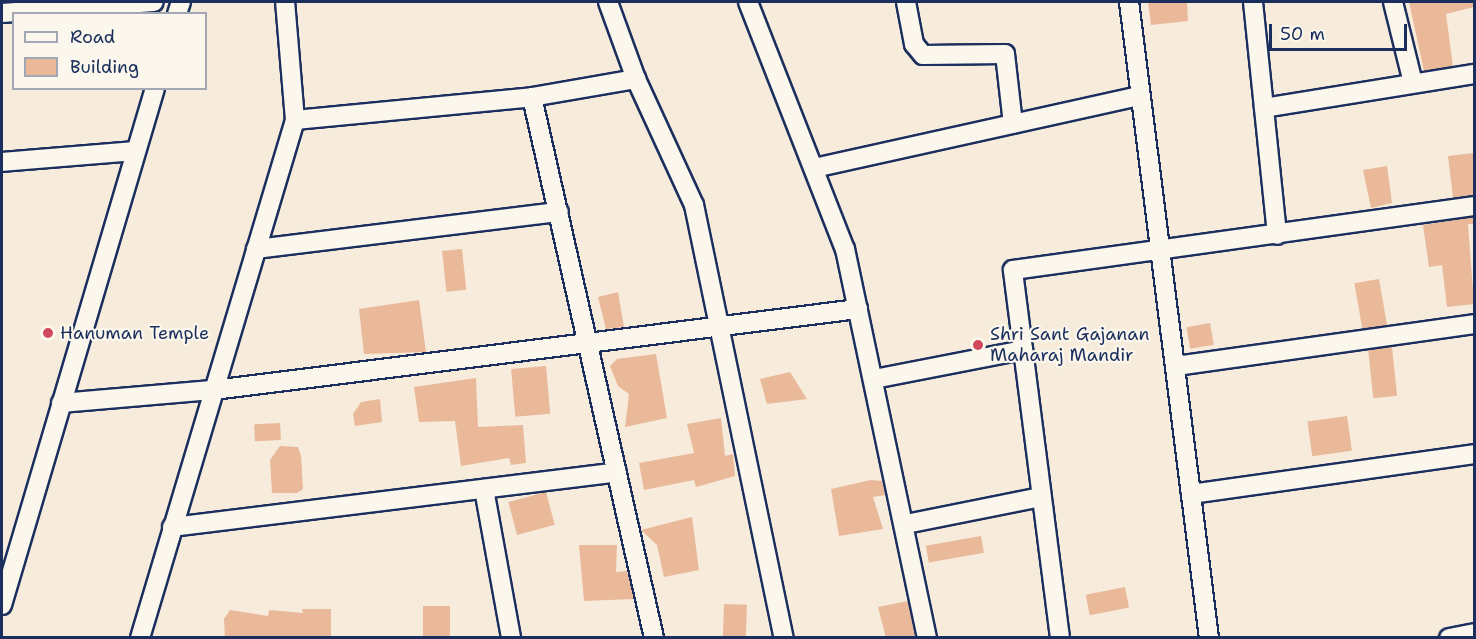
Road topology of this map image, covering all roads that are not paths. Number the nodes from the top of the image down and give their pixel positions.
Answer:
1 (154, 2) edge
2 (285, 2) edge
3 (608, 2) edge
4 (748, 2) edge
5 (906, 2) edge
6 (1129, 2) edge
7 (1253, 2) edge
8 (1393, 2) edge
9 (16, 12) edge
10 (1474, 74) edge
11 (636, 79) junction
12 (1413, 83) junction
13 (154, 90) edge
14 (1138, 96) junction
15 (532, 97) junction
16 (1264, 108) junction
17 (295, 120) junction
18 (1013, 124) junction
19 (136, 151) junction
20 (2, 162) edge
21 (814, 168) junction
22 (1474, 206) edge
23 (559, 212) junction
24 (1277, 235) junction
25 (256, 249) junction
26 (1162, 251) junction
27 (858, 309) junction
28 (1474, 324) edge
29 (724, 329) junction
30 (589, 345) junction
31 (1023, 350) junction
32 (1176, 366) junction
33 (874, 379) junction
34 (213, 390) junction
35 (61, 403) junction
36 (1474, 454) edge
37 (617, 472) junction
38 (484, 489) junction
39 (1191, 494) junction
40 (1041, 497) junction
41 (906, 524) junction
42 (172, 527) junction
43 (2, 605) edge
44 (1474, 633) edge
45 (140, 638) edge
46 (511, 638) edge
47 (654, 638) edge
48 (784, 638) edge
49 (927, 638) edge
50 (1060, 638) edge
51 (1209, 638) edge
52 (1449, 638) edge

1 - 9 street
2 - 17 street
3 - 11 street
4 - 21 street
5 - 18 street
6 - 14 street
7 - 16 street
8 - 12 street
10 - 12 street
11 - 15 street
11 - 29 street
12 - 16 street
13 - 19 street
14 - 18 street
14 - 26 street
15 - 17 street
15 - 23 street
16 - 24 street
17 - 25 street
18 - 21 street
19 - 20 street
19 - 35 street
21 - 27 street
22 - 24 street
23 - 25 street
23 - 30 street
24 - 26 street
25 - 34 street
26 - 31 street
26 - 32 street
27 - 29 street
27 - 33 street
28 - 32 street
29 - 30 street
29 - 48 street
30 - 34 street
30 - 37 street
31 - 33 street
31 - 40 street
32 - 39 street
33 - 41 street
34 - 35 street
34 - 42 street
35 - 43 street
36 - 39 street
37 - 38 street
37 - 47 street
38 - 42 street
38 - 46 street
39 - 51 street
40 - 41 street
40 - 50 street
41 - 49 street
42 - 45 street
44 - 52 street

